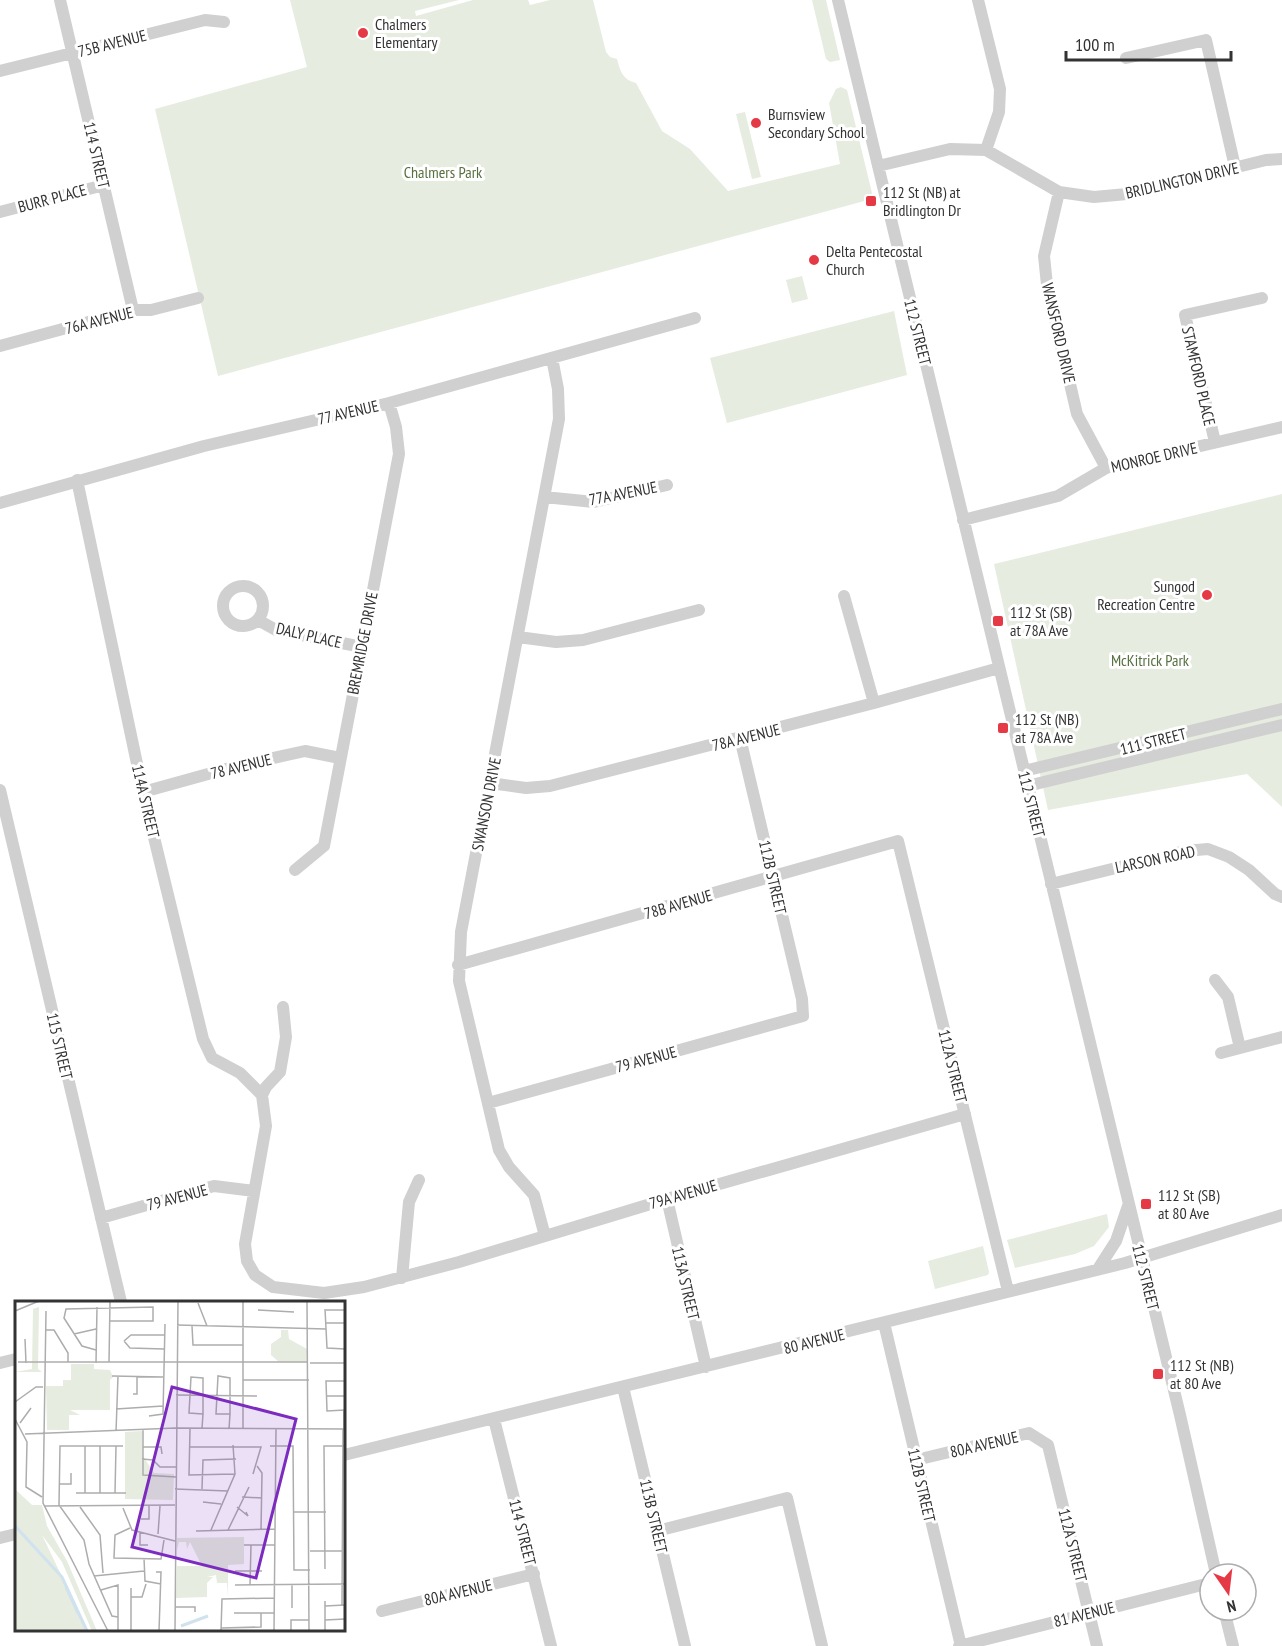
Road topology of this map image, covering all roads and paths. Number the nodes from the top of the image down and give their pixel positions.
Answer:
1 (60, 0) edge
2 (838, 0) edge
3 (978, 0) edge
4 (224, 22) dead end
5 (72, 53) junction
6 (1126, 58) dead end
7 (0, 71) edge
8 (986, 150) junction
9 (1282, 159) edge
10 (878, 166) junction
11 (1235, 167) junction
12 (104, 185) junction
13 (1059, 192) junction
14 (0, 212) edge
15 (198, 298) dead end
16 (1262, 298) dead end
17 (133, 310) junction
18 (695, 318) dead end
19 (0, 346) edge
20 (552, 358) junction
21 (389, 403) junction
22 (1282, 427) edge
23 (1215, 442) junction
24 (1106, 468) junction
25 (77, 480) junction
26 (667, 485) dead end
27 (544, 497) junction
28 (0, 503) edge
29 (963, 520) junction
30 (844, 596) dead end
31 (699, 610) dead end
32 (258, 620) dead end
33 (518, 637) junction
34 (362, 647) junction
35 (999, 668) junction
36 (874, 704) junction
37 (1282, 709) edge
38 (1282, 724) edge
39 (740, 738) junction
40 (340, 758) junction
41 (1024, 771) junction
42 (490, 783) junction
43 (1027, 786) junction
44 (0, 790) edge
45 (143, 792) junction
46 (4, 824) edge
47 (898, 841) joint
48 (295, 870) dead end
49 (773, 878) junction
50 (1051, 884) junction
51 (1282, 897) edge
52 (458, 965) junction
53 (1215, 980) dead end
54 (283, 1007) dead end
55 (803, 1016) joint
56 (1282, 1037) edge
57 (1240, 1048) junction
58 (1221, 1053) dead end
59 (262, 1095) junction
60 (488, 1103) junction
61 (965, 1114) junction
62 (419, 1180) dead end
63 (254, 1191) junction
64 (667, 1199) junction
65 (1129, 1205) junction
66 (1282, 1215) edge
67 (101, 1218) junction
68 (545, 1236) junction
69 (1142, 1258) junction
70 (1098, 1269) junction
71 (402, 1278) junction
72 (1008, 1291) junction
73 (121, 1301) edge
74 (884, 1323) junction
75 (15, 1359) edge
76 (0, 1363) edge
77 (705, 1367) junction
78 (623, 1387) junction
79 (494, 1419) junction
80 (1048, 1445) joint
81 (345, 1455) edge
82 (916, 1460) junction
83 (657, 1531) junction
84 (15, 1534) edge
85 (0, 1538) edge
86 (1213, 1562) edge
87 (534, 1574) junction
88 (1198, 1585) edge
89 (382, 1611) dead end
90 (1090, 1612) junction
91 (1227, 1622) edge
92 (550, 1646) edge
93 (686, 1646) edge
94 (822, 1646) edge
95 (960, 1646) edge
96 (1097, 1646) edge
97 (1233, 1646) edge

1 - 5 street, 114 STREET
2 - 10 street, 112 STREET
3 - 8 street
4 - 5 street, 75B AVENUE
5 - 7 street, 75B AVENUE
5 - 12 street, 114 STREET
6 - 11 street
8 - 10 street, BRIDLINGTON DRIVE
8 - 13 street, BRIDLINGTON DRIVE
9 - 11 street, BRIDLINGTON DRIVE
10 - 29 street, 112 STREET
11 - 13 street, BRIDLINGTON DRIVE
12 - 14 street, BURR PLACE
12 - 17 street, 114 STREET
13 - 24 street, WANSFORD DRIVE
15 - 17 street, 76A AVENUE
16 - 23 street, STAMFORD PLACE
17 - 19 street, 76A AVENUE
18 - 20 street, 77 AVENUE
20 - 21 street, 77 AVENUE
20 - 27 street, SWANSON DRIVE
21 - 25 street, 77 AVENUE
21 - 34 street, BREMRIDGE DRIVE
22 - 23 street, MONROE DRIVE
23 - 24 street, MONROE DRIVE
24 - 29 street, MONROE DRIVE
25 - 28 street, 77 AVENUE
25 - 45 street, 114A STREET
26 - 27 street, 77A AVENUE
27 - 33 street, SWANSON DRIVE
29 - 35 street, 112 STREET
30 - 36 street
31 - 33 street
32 - 34 street, DALY PLACE
33 - 42 street, SWANSON DRIVE
34 - 40 street, BREMRIDGE DRIVE
35 - 36 street, 78A AVENUE
35 - 41 street, 112 STREET
36 - 39 street, 78A AVENUE
37 - 41 street, 111 STREET
38 - 43 street, 111 STREET
39 - 42 street, 78A AVENUE
39 - 49 street, 112B STREET
40 - 45 street, 78 AVENUE
40 - 48 street, BREMRIDGE DRIVE
41 - 43 street, 112 STREET
42 - 52 street, SWANSON DRIVE
43 - 50 street, 112 STREET
44 - 46 street, 115 STREET
45 - 59 street, 114A STREET
46 - 67 street, 115 STREET
47 - 49 street, 78B AVENUE
47 - 61 street, 112A STREET
49 - 52 street, 78B AVENUE
49 - 55 street, 112B STREET
50 - 51 street, LARSON ROAD
50 - 65 street, 112 STREET
52 - 60 street, SWANSON DRIVE
53 - 57 street
54 - 59 street
55 - 60 street, 79 AVENUE
56 - 57 street
57 - 58 street
59 - 63 street
60 - 68 street, SWANSON DRIVE
61 - 64 street, 79A AVENUE
61 - 72 street, 112A STREET
62 - 71 street
63 - 67 street, 79 AVENUE
63 - 71 street, 79A AVENUE
64 - 68 street, 79A AVENUE
64 - 77 street, 113A STREET
65 - 69 street, 112 STREET
65 - 70 street
66 - 69 street, 80 AVENUE
67 - 73 street, 115 STREET
68 - 71 street, 79A AVENUE
69 - 70 street, 80 AVENUE
69 - 86 street, 112 STREET
70 - 72 street, 80 AVENUE
72 - 74 street, 80 AVENUE
74 - 77 street, 80 AVENUE
74 - 82 street, 112B STREET
75 - 76 street
77 - 78 street, 80 AVENUE
78 - 79 street, 80 AVENUE
78 - 83 street, 113B STREET
79 - 81 street, 80 AVENUE
79 - 87 street, 114 STREET
80 - 82 street, 80A AVENUE
80 - 90 street, 112A STREET
82 - 95 street, 112B STREET
83 - 93 street, 113B STREET
83 - 94 street
84 - 85 street
87 - 89 street, 80A AVENUE
87 - 92 street, 114 STREET
88 - 90 street, 81 AVENUE
90 - 95 street, 81 AVENUE
90 - 96 street, 112A STREET
91 - 97 street

